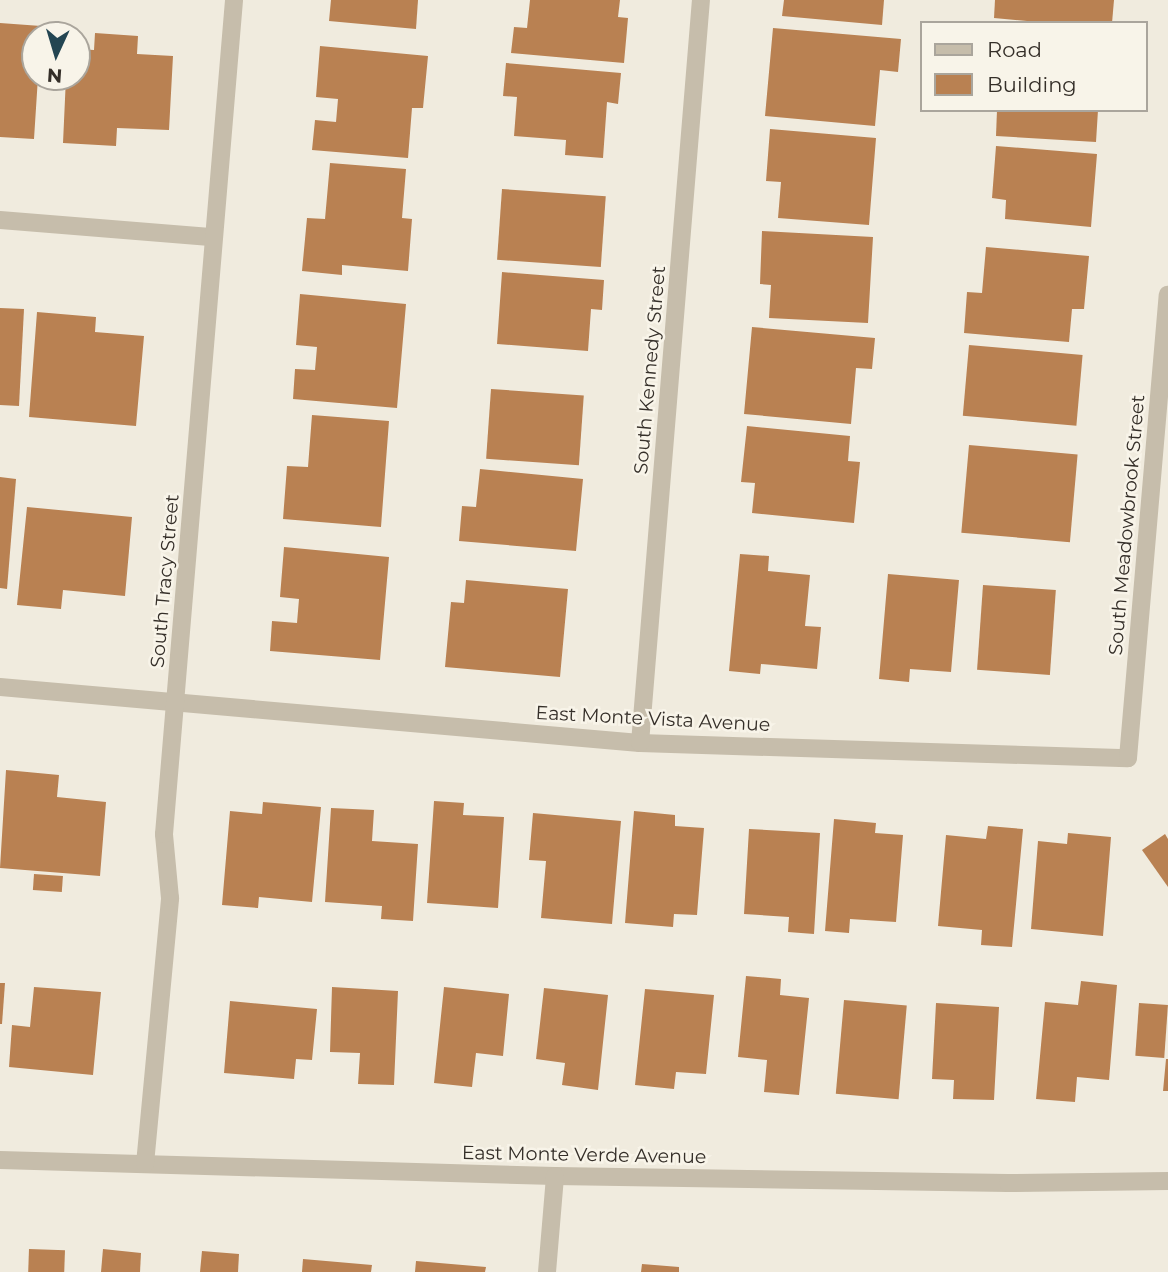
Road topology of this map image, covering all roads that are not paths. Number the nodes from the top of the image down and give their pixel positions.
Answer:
1 (234, 0) edge
2 (701, 0) edge
3 (0, 220) edge
4 (213, 237) junction
5 (1168, 295) edge
6 (0, 687) edge
7 (176, 703) junction
8 (640, 743) junction
9 (1128, 758) joint
10 (0, 1160) edge
11 (145, 1164) junction
12 (555, 1176) junction
13 (1168, 1181) edge
14 (547, 1272) edge

1 - 4 street, South Tracy Street
2 - 8 street, South Kennedy Street
3 - 4 street
4 - 7 street, South Tracy Street
5 - 9 street, South Meadowbrook Street
6 - 7 street, East Monte Vista Avenue
7 - 8 street, East Monte Vista Avenue
7 - 11 street, South Tracy Street
8 - 9 street, East Monte Vista Avenue
10 - 11 street, East Monte Verde Avenue
11 - 12 street, East Monte Verde Avenue
12 - 13 street, East Monte Verde Avenue
12 - 14 street

